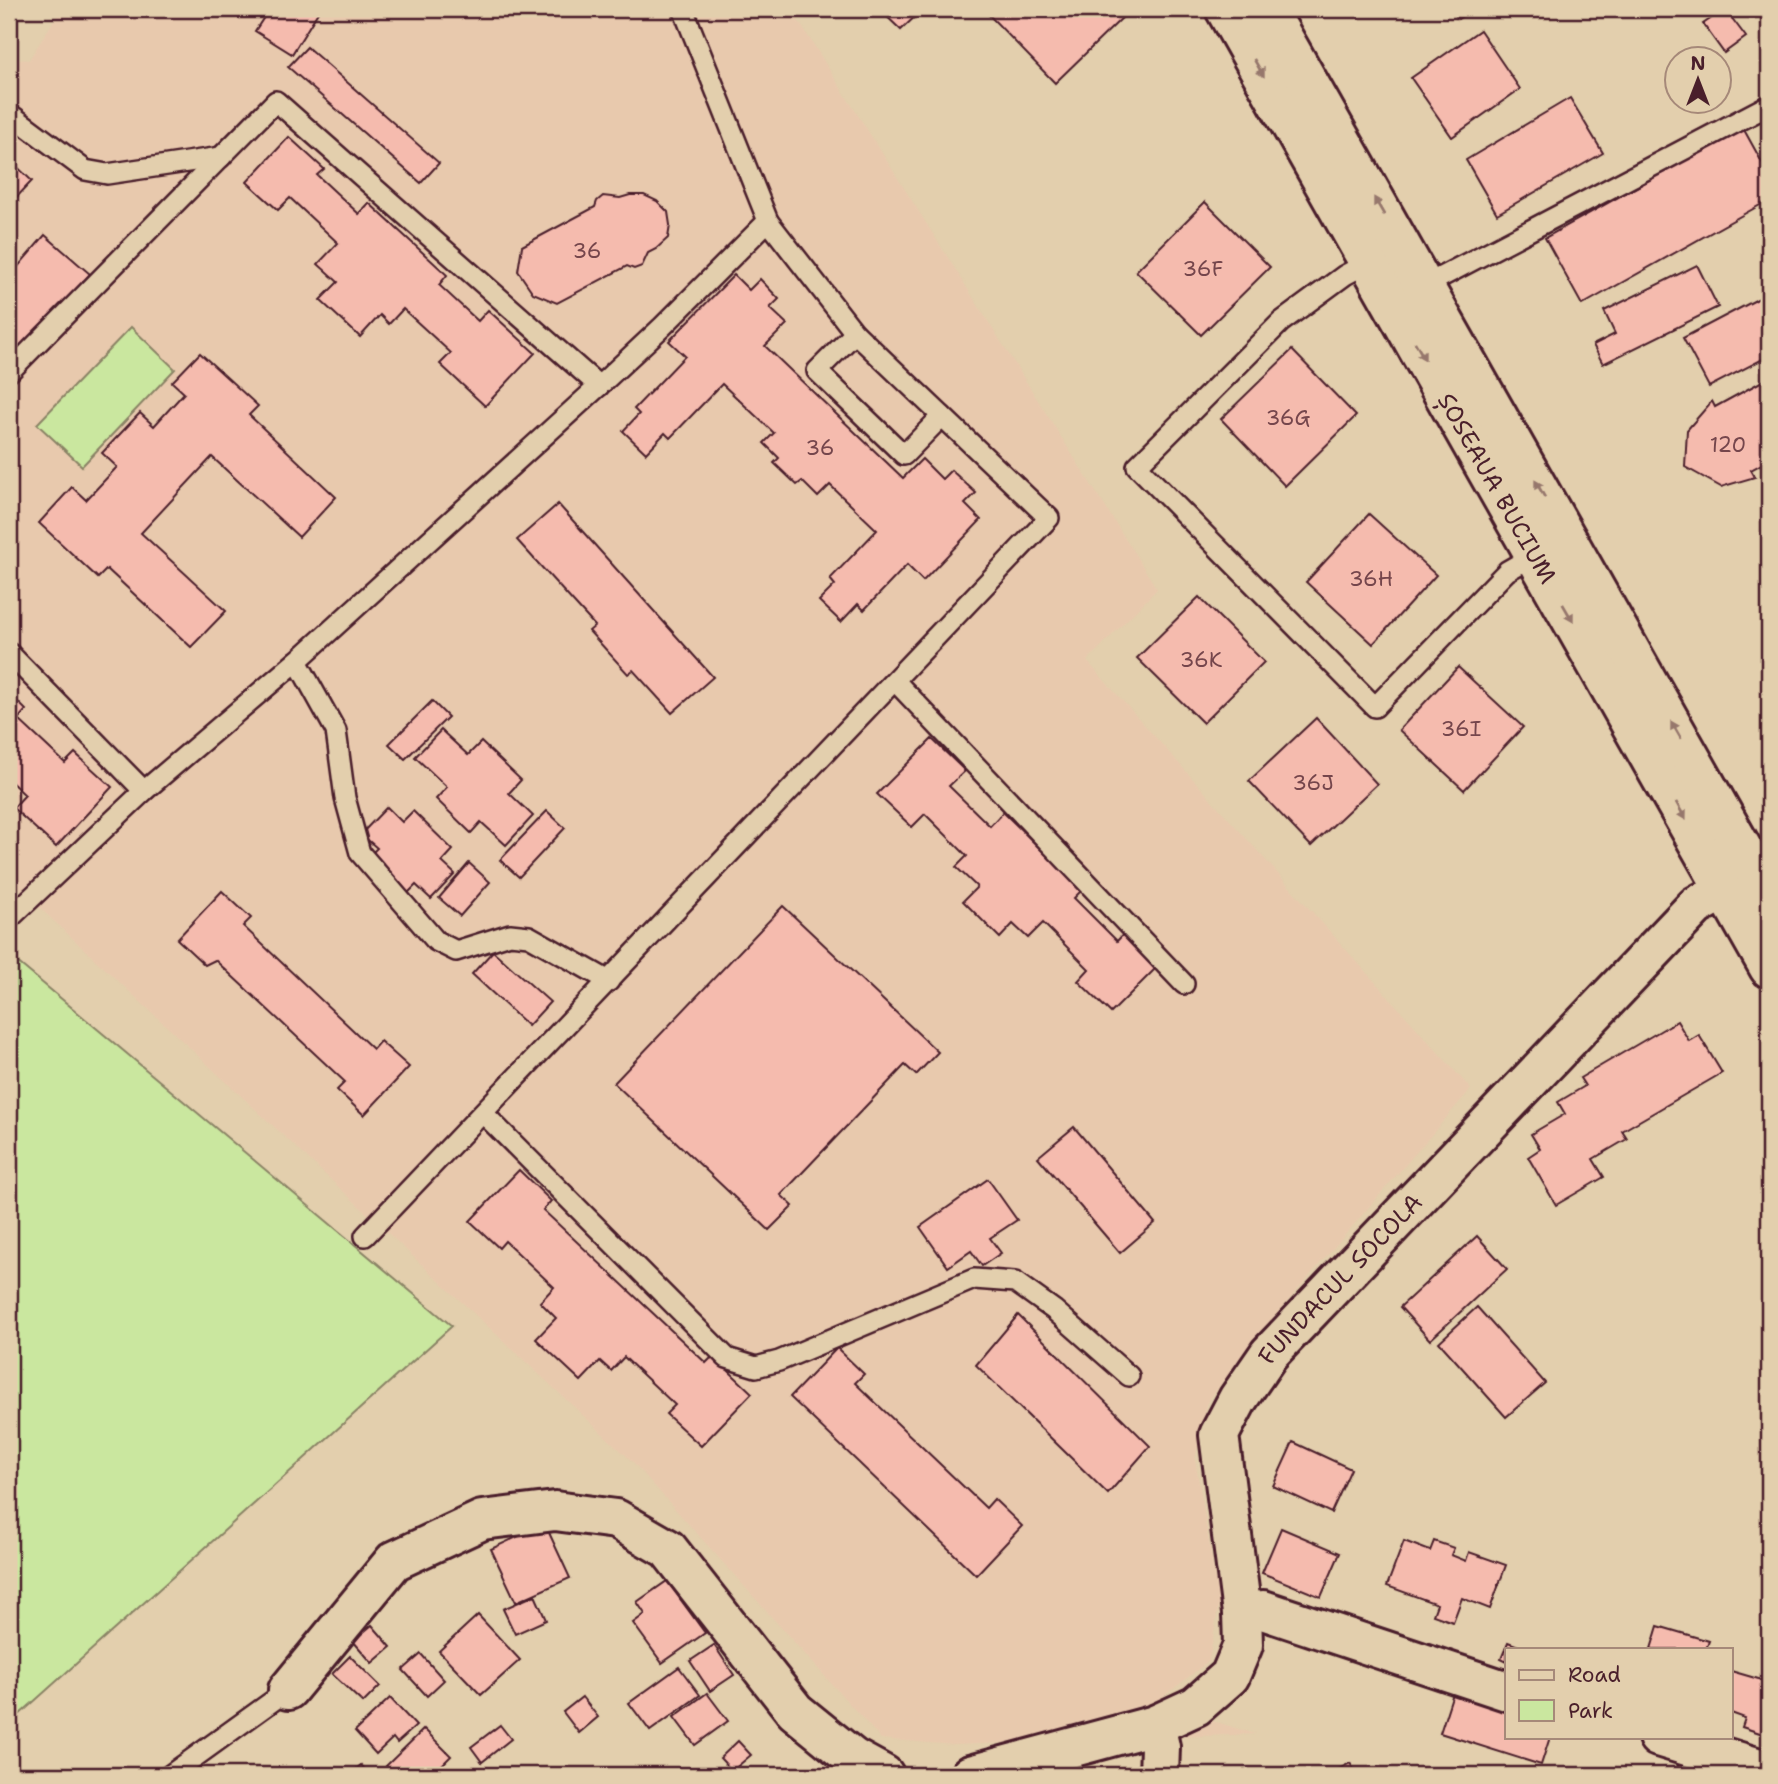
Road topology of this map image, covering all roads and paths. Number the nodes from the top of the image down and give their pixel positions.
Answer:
1 (683, 9) edge
2 (1225, 9) edge
3 (1267, 9) edge
4 (1769, 105) edge
5 (9, 113) edge
6 (221, 157) junction
7 (768, 221) junction
8 (1385, 253) junction
9 (1409, 295) junction
10 (855, 332) junction
11 (9, 372) edge
12 (599, 386) junction
13 (942, 416) junction
14 (1550, 545) junction
15 (9, 653) edge
16 (297, 661) junction
17 (895, 681) junction
18 (144, 791) junction
19 (1750, 886) edge
20 (9, 919) edge
21 (1769, 968) edge
22 (609, 981) junction
23 (1184, 984) dead end
24 (483, 1113) junction
25 (365, 1236) dead end
26 (1129, 1376) dead end
27 (1242, 1613) junction
28 (288, 1690) joint
29 (1505, 1690) edge
30 (1155, 1725) junction
31 (1661, 1738) edge
32 (1769, 1770) edge
33 (170, 1775) edge
34 (884, 1775) edge
35 (970, 1775) edge
36 (1158, 1775) edge

1 - 7 lane
2 -> 8 street, ȘOSEAUA BUCIUM
8 -> 3 street, ȘOSEAUA BUCIUM
4 - 9 lane
5 - 6 lane
6 - 11 lane
6 - 12 lane
7 - 10 lane
7 - 12 lane
8 - 9 street, ȘOSEAUA BUCIUM
8 - 14 lane
9 - 14 street, ȘOSEAUA BUCIUM
10 - 13 lane
10 - 13 lane
12 - 16 lane
13 - 17 lane
14 - 19 street, ȘOSEAUA BUCIUM
15 - 18 lane
16 - 18 lane
16 - 22 lane
17 - 22 lane
17 - 23 lane
18 - 20 lane
19 - 21 street, ȘOSEAUA BUCIUM
19 - 27 street, FUNDACUL SOCOLA
22 - 24 lane
24 - 25 lane
24 - 26 lane
27 - 29 street
27 - 30 street, FUNDACUL SOCOLA
28 - 33 lane
28 - 34 street
30 - 35 street, FUNDACUL SOCOLA
30 - 36 street
31 - 32 street

